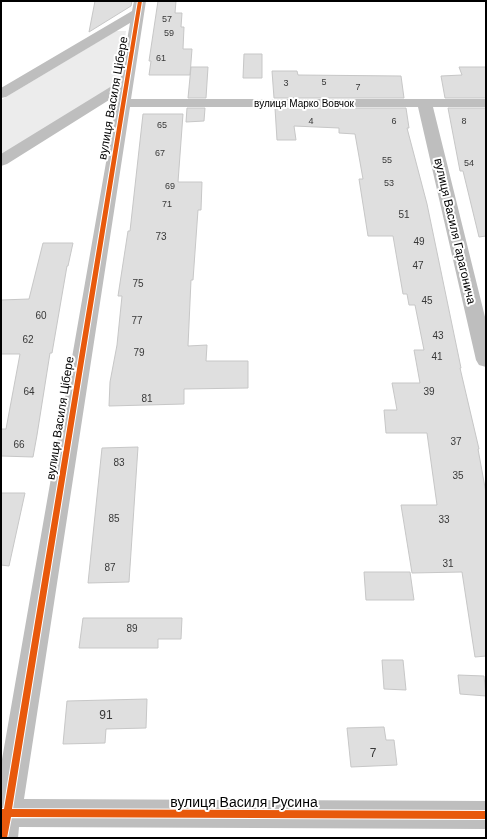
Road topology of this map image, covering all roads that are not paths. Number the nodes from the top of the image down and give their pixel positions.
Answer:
1 (139, 7) edge
2 (126, 82) junction
3 (1, 94) edge
4 (122, 103) junction
5 (424, 103) junction
6 (486, 103) edge
7 (1, 161) edge
8 (486, 360) edge
9 (486, 815) edge
10 (4, 821) edge

1 - 2 street, вулиця Василя Цібере
1 - 3 street
2 - 4 street, вулиця Василя Цібере
2 - 7 street
4 - 5 street, вулиця Марко Вовчок
4 - 10 street, вулиця Василя Цібере
5 - 6 street, вулиця Марко Вовчок
5 - 8 street, вулиця Василя Гарагонича
9 - 10 street, вулиця Василя Русина

